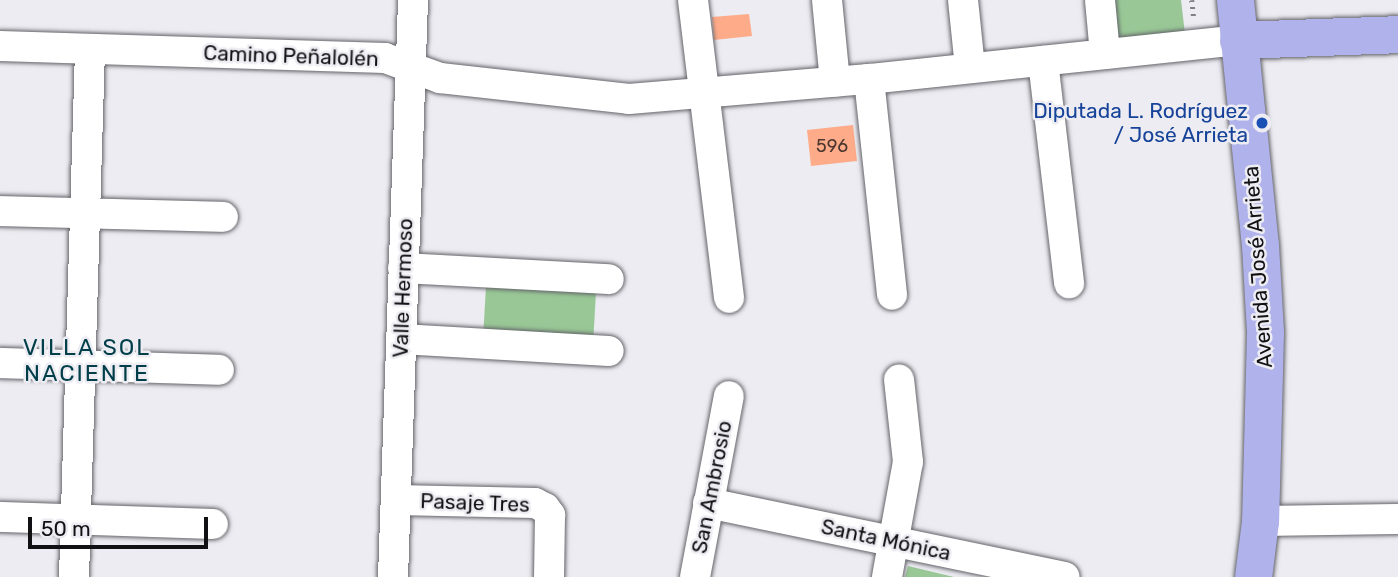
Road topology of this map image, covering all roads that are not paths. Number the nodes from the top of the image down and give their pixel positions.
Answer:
1 (413, 0) edge
2 (694, 0) edge
3 (827, 0) edge
4 (962, 0) edge
5 (1100, 0) edge
6 (1235, 0) edge
7 (1398, 34) edge
8 (1238, 40) junction
9 (0, 46) edge
10 (90, 49) junction
11 (1105, 54) junction
12 (1043, 61) junction
13 (410, 68) junction
14 (970, 68) junction
15 (869, 79) junction
16 (835, 82) junction
17 (704, 93) junction
18 (0, 211) edge
19 (85, 214) junction
20 (223, 217) dead end
21 (403, 268) junction
22 (609, 279) dead end
23 (1069, 283) dead end
24 (892, 295) dead end
25 (729, 298) dead end
26 (401, 340) junction
27 (609, 351) dead end
28 (0, 363) edge
29 (80, 366) junction
30 (219, 370) dead end
31 (899, 379) dead end
32 (729, 396) dead end
33 (396, 500) junction
34 (708, 503) junction
35 (0, 517) edge
36 (76, 519) junction
37 (1398, 519) edge
38 (1260, 521) junction
39 (213, 524) dead end
40 (896, 542) junction
41 (74, 577) edge
42 (393, 577) edge
43 (549, 577) edge
44 (695, 577) edge
45 (887, 577) edge
46 (1064, 577) edge
47 (1254, 577) edge

1 - 13 street, Valle Hermoso
2 - 17 street
3 - 16 street
4 - 14 street
5 - 11 street
6 - 8 main road, Avenida José Arrieta
7 - 8 main road
8 - 11 street, Camino Peñalolén
8 - 38 main road, Avenida José Arrieta
9 - 10 street, Camino Peñalolén
10 - 13 street, Camino Peñalolén
10 - 19 street
11 - 12 street, Camino Peñalolén
12 - 14 street, Camino Peñalolén
12 - 23 street
13 - 17 street, Camino Peñalolén
13 - 21 street, Valle Hermoso
14 - 15 street, Camino Peñalolén
15 - 16 street, Camino Peñalolén
15 - 24 street
16 - 17 street, Camino Peñalolén
17 - 25 street
18 - 19 street
19 - 20 street
19 - 29 street
21 - 22 street
21 - 26 street, Valle Hermoso
26 - 27 street
26 - 33 street, Valle Hermoso
28 - 29 street
29 - 30 street
29 - 36 street
31 - 40 street
32 - 34 street, San Ambrosio
33 - 42 street, Valle Hermoso
33 - 43 street, Pasaje Tres
34 - 40 street, Santa Mónica
34 - 44 street, San Ambrosio
35 - 36 street
36 - 39 street
36 - 41 street
37 - 38 street
38 - 47 main road, Avenida José Arrieta
40 - 45 street
40 - 46 street, Santa Mónica

